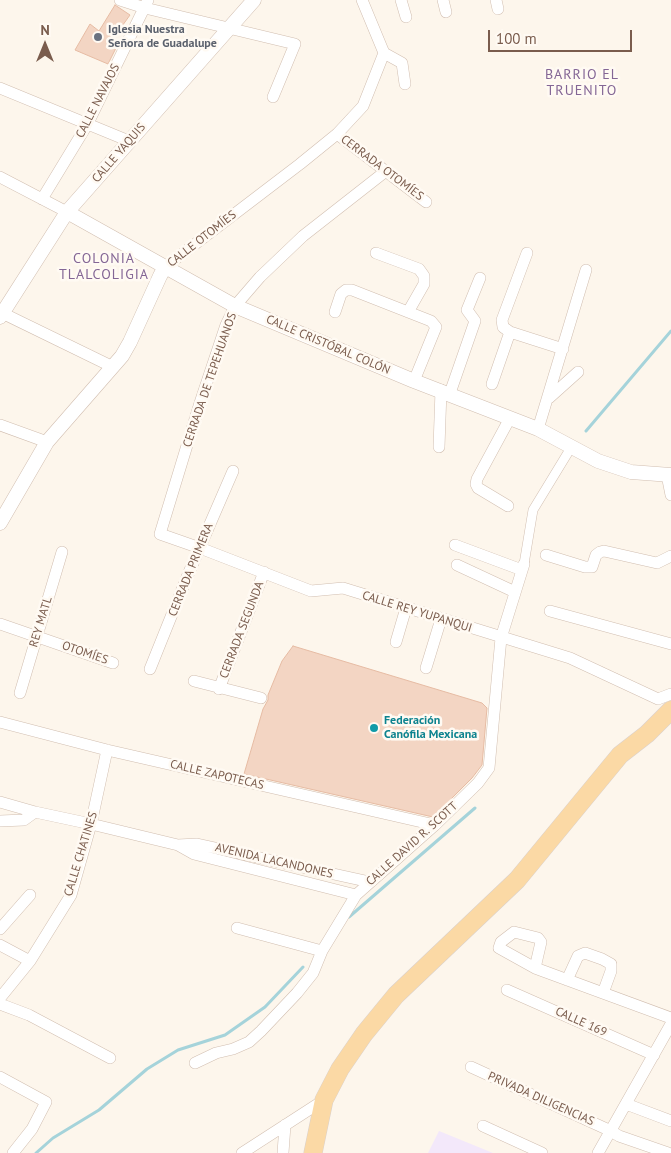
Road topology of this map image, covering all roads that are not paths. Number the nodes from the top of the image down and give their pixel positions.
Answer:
1 (120, 0) edge
2 (254, 0) edge
3 (362, 0) edge
4 (401, 0) edge
5 (443, 0) edge
6 (146, 4) edge
7 (446, 12) dead end
8 (406, 17) dead end
9 (229, 28) junction
10 (384, 53) junction
11 (405, 84) dead end
12 (0, 88) edge
13 (273, 97) dead end
14 (87, 125) junction
15 (337, 134) junction
16 (129, 141) junction
17 (386, 171) junction
18 (1, 180) edge
19 (42, 199) junction
20 (426, 202) dead end
21 (67, 212) junction
22 (376, 253) dead end
23 (527, 253) dead end
24 (165, 266) junction
25 (586, 270) dead end
26 (480, 278) dead end
27 (235, 306) junction
28 (335, 312) dead end
29 (408, 312) junction
30 (1, 314) edge
31 (510, 332) junction
32 (563, 349) junction
33 (113, 367) junction
34 (578, 372) dead end
35 (414, 380) junction
36 (492, 384) dead end
37 (445, 392) junction
38 (548, 400) junction
39 (510, 418) junction
40 (0, 426) edge
41 (538, 429) junction
42 (47, 442) junction
43 (572, 446) junction
44 (439, 447) dead end
45 (232, 471) dead end
46 (669, 475) edge
47 (671, 495) edge
48 (508, 506) dead end
49 (0, 523) edge
50 (160, 534) joint
51 (455, 545) dead end
52 (200, 548) junction
53 (62, 552) dead end
54 (546, 555) dead end
55 (671, 556) edge
56 (457, 565) dead end
57 (523, 567) junction
58 (264, 572) junction
59 (515, 592) junction
60 (406, 608) junction
61 (550, 611) dead end
62 (441, 619) junction
63 (0, 624) edge
64 (37, 637) junction
65 (501, 638) junction
66 (396, 642) dead end
67 (671, 644) edge
68 (113, 663) dead end
69 (426, 668) dead end
70 (150, 669) dead end
71 (194, 681) dead end
72 (219, 689) junction
73 (20, 693) dead end
74 (671, 694) edge
75 (261, 698) dead end
76 (671, 710) edge
77 (671, 721) edge
78 (0, 722) edge
79 (647, 734) junction
80 (107, 750) junction
81 (2, 806) edge
82 (35, 812) junction
83 (0, 821) edge
84 (91, 824) junction
85 (435, 825) junction
86 (178, 845) junction
87 (228, 850) junction
88 (276, 861) junction
89 (225, 862) junction
90 (314, 870) junction
91 (272, 874) junction
92 (370, 882) junction
93 (310, 884) junction
94 (30, 895) dead end
95 (356, 895) junction
96 (237, 928) dead end
97 (0, 929) edge
98 (0, 945) edge
99 (322, 951) junction
100 (30, 961) junction
101 (535, 968) dead end
102 (567, 980) junction
103 (507, 990) dead end
104 (603, 993) junction
105 (0, 998) edge
106 (0, 1004) edge
107 (671, 1018) edge
108 (671, 1024) edge
109 (654, 1054) junction
110 (110, 1058) dead end
111 (195, 1063) dead end
112 (471, 1067) dead end
113 (0, 1076) edge
114 (324, 1100) junction
115 (626, 1104) junction
116 (671, 1121) edge
117 (285, 1125) junction
118 (484, 1126) dead end
119 (611, 1131) junction
120 (13, 1153) edge
121 (242, 1153) edge
122 (283, 1153) edge
123 (314, 1153) edge
124 (542, 1153) edge
125 (598, 1153) edge
126 (668, 1153) edge

1 - 6 street
2 - 9 street, CALLE YAQUIS
3 - 10 street
4 - 8 street
5 - 7 street
6 - 9 street
6 - 14 street, CALLE NAVAJOS
9 - 13 street
9 - 16 street, CALLE YAQUIS
10 - 11 street
10 - 15 street, CALLE OTOMÍES
12 - 14 street
14 - 16 street
14 - 19 street, CALLE NAVAJOS
15 - 17 street, CERRADA OTOMÍES
15 - 24 street, CALLE OTOMÍES
16 - 21 street, CALLE YAQUIS
17 - 20 street, CERRADA OTOMÍES
17 - 27 street, CERRADA DE TEPEHUANOS
18 - 19 street, CALLE CRISTÓBAL COLÓN
19 - 21 street, CALLE CRISTÓBAL COLÓN
21 - 24 street, CALLE CRISTÓBAL COLÓN
21 - 30 street, CALLE YAQUIS
22 - 29 street
23 - 31 street
24 - 27 street, CALLE CRISTÓBAL COLÓN
24 - 33 street, CALLE OTOMÍES
25 - 32 street
26 - 37 street
27 - 35 street, CALLE CRISTÓBAL COLÓN
27 - 50 street, CERRADA DE TEPEHUANOS
28 - 29 street
29 - 35 street
30 - 33 street
31 - 32 street
31 - 36 street
32 - 38 street
33 - 42 street, CALLE OTOMÍES
34 - 38 street
35 - 37 street, CALLE CRISTÓBAL COLÓN
37 - 39 street, CALLE CRISTÓBAL COLÓN
37 - 44 street
38 - 41 street
39 - 41 street, CALLE CRISTÓBAL COLÓN
39 - 48 street
40 - 42 street
41 - 43 street, CALLE CRISTÓBAL COLÓN
42 - 49 street, CALLE OTOMÍES
43 - 46 street, CALLE CRISTÓBAL COLÓN
43 - 57 street
45 - 52 street, CERRADA PRIMERA
46 - 47 street
50 - 52 street, CALLE REY YUPANQUI
51 - 57 street
52 - 58 street, CALLE REY YUPANQUI
52 - 70 street, CERRADA PRIMERA
53 - 64 street, REY MATL
54 - 55 street
56 - 59 street
57 - 59 street, CALLE DAVID R. SCOTT
58 - 60 street, CALLE REY YUPANQUI
58 - 72 street, CERRADA SEGUNDA
59 - 65 street, CALLE DAVID R. SCOTT
60 - 62 street, CALLE REY YUPANQUI
60 - 66 street
61 - 67 street
62 - 65 street, CALLE REY YUPANQUI
62 - 69 street
63 - 64 street, OTOMÍES
64 - 68 street, OTOMÍES
64 - 73 street, REY MATL
65 - 74 street, CALLE REY YUPANQUI
65 - 85 street, CALLE DAVID R. SCOTT
71 - 72 street, CERRADA SEGUNDA
72 - 75 street, CERRADA SEGUNDA
76 - 79 main road
77 - 79 main road
78 - 80 street, CALLE ZAPOTECAS
79 - 114 main road
80 - 84 street, CALLE CHATINES
80 - 85 street, CALLE ZAPOTECAS
81 - 82 street, AVENIDA LACANDONES
82 - 83 street
82 - 84 street, AVENIDA LACANDONES
84 - 86 street, AVENIDA LACANDONES
84 - 100 street, CALLE CHATINES
85 - 92 street, CALLE DAVID R. SCOTT
86 - 87 street, AVENIDA LACANDONES
86 - 89 street, AVENIDA LACANDONES
87 - 88 street, AVENIDA LACANDONES
87 - 89 street
88 - 90 street, AVENIDA LACANDONES
88 - 91 street
89 - 91 street, AVENIDA LACANDONES
90 - 92 street, AVENIDA LACANDONES
90 - 93 street
91 - 93 street, AVENIDA LACANDONES
92 - 95 street, CALLE DAVID R. SCOTT
93 - 95 street, AVENIDA LACANDONES
94 - 97 street
95 - 99 street, CALLE DAVID R. SCOTT
96 - 99 street
98 - 100 street
99 - 111 street, CALLE DAVID R. SCOTT
100 - 105 street, CALLE CHATINES
101 - 102 street
102 - 104 street
102 - 104 street
103 - 109 street, CALLE 169
104 - 107 street
106 - 110 street
108 - 109 street
109 - 115 street
112 - 119 street, PRIVADA DILIGENCIAS
113 - 120 street
114 - 117 street
114 - 123 main road
115 - 116 street
115 - 119 street
117 - 121 street
117 - 122 street
118 - 124 street
119 - 125 street
119 - 126 street, PRIVADA DILIGENCIAS

